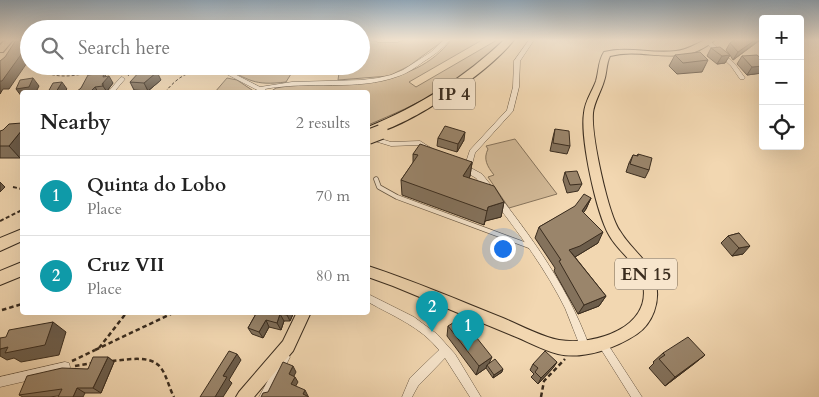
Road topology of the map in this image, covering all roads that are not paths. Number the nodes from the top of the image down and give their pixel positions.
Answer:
1 (424, 59) edge
2 (489, 59) edge
3 (498, 59) edge
4 (519, 59) edge
5 (604, 59) edge
6 (727, 59) edge
7 (231, 75) edge
8 (742, 78) dead end
9 (124, 79) road end
10 (258, 89) joint
11 (113, 90) edge
12 (372, 133) edge
13 (445, 158) edge
14 (454, 163) edge
15 (467, 169) junction
16 (376, 179) dead end
17 (20, 234) edge
18 (0, 243) edge
19 (534, 248) junction
20 (20, 270) edge
21 (370, 273) edge
22 (0, 278) edge
23 (370, 299) edge
24 (303, 315) edge
25 (602, 343) junction
26 (288, 346) junction
27 (580, 348) junction
28 (446, 350) junction
29 (65, 368) edge
30 (0, 382) edge
31 (244, 397) edge
32 (264, 397) edge
33 (407, 397) edge
34 (476, 397) edge
35 (637, 397) edge

1 - 10 street
2 - 12 highway, IP 4
3 - 12 highway, IP 4
4 - 15 street
5 - 25 main road, EN 15
6 - 8 street
7 - 10 street
9 - 11 street
12 - 13 street
14 - 15 street
15 - 19 street
16 - 19 lane
17 - 18 highway
19 - 27 street
20 - 22 highway
21 - 27 main road, EN 15
23 - 28 street
24 - 26 main road
25 - 27 main road, EN 15
25 - 35 street
26 - 31 main road
26 - 32 street
28 - 33 street
28 - 34 street
29 - 30 street

